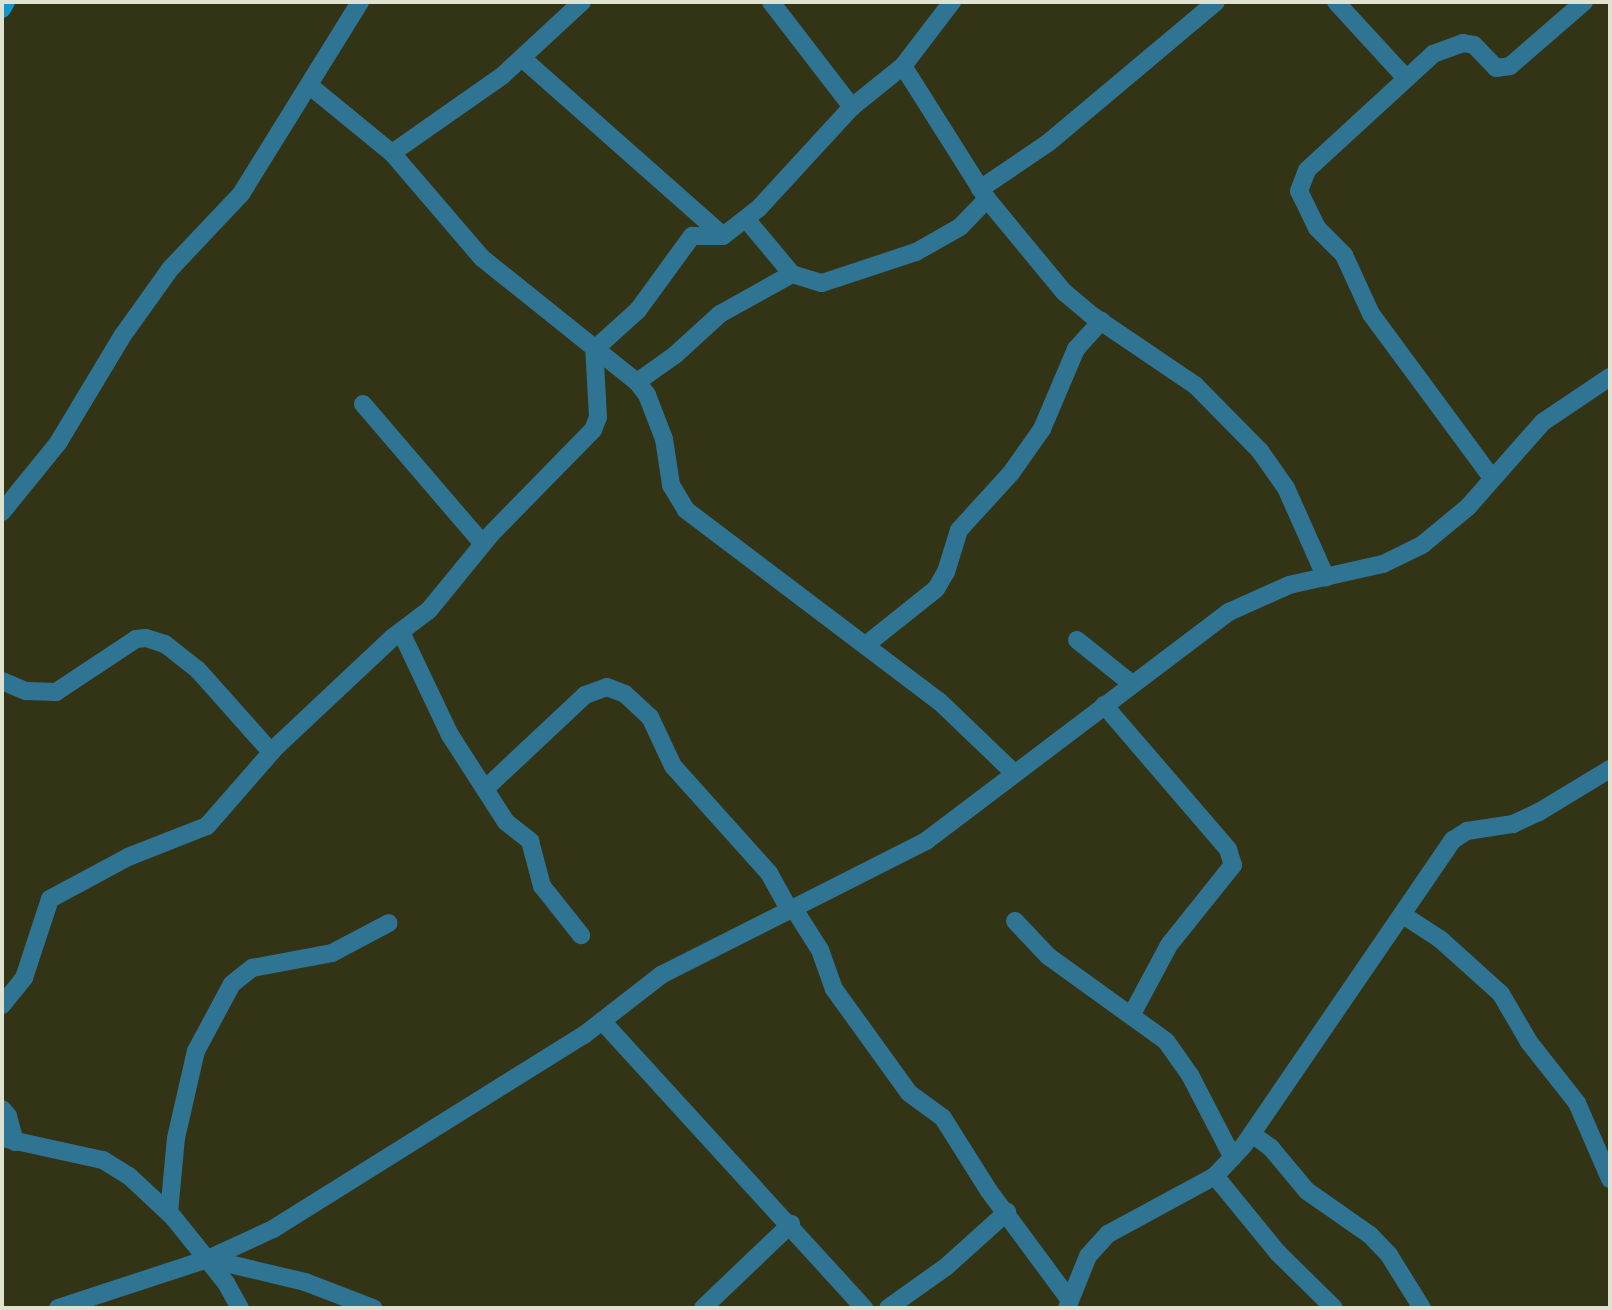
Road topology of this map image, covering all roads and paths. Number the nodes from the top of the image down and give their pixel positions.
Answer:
1 (6, 2) edge
2 (360, 2) edge
3 (582, 2) edge
4 (771, 2) edge
5 (953, 2) edge
6 (1216, 2) edge
7 (1336, 2) edge
8 (1584, 2) edge
9 (2, 9) edge
10 (522, 58) junction
11 (903, 66) junction
12 (1405, 78) junction
13 (310, 86) junction
14 (852, 107) junction
15 (392, 153) junction
16 (983, 194) junction
17 (746, 219) junction
18 (723, 236) junction
19 (792, 274) junction
20 (1101, 321) junction
21 (595, 347) junction
22 (1610, 377) edge
23 (637, 382) junction
24 (363, 404) dead end
25 (1492, 478) junction
26 (2, 512) edge
27 (482, 543) junction
28 (1326, 578) junction
29 (401, 632) junction
30 (1077, 640) dead end
31 (867, 644) junction
32 (2, 681) edge
33 (1132, 684) junction
34 (1104, 705) junction
35 (271, 752) junction
36 (1610, 769) edge
37 (1015, 774) junction
38 (485, 789) junction
39 (792, 910) junction
40 (1403, 915) junction
41 (1015, 921) dead end
42 (389, 923) dead end
43 (581, 935) dead end
44 (2, 1004) edge
45 (1132, 1014) junction
46 (602, 1021) junction
47 (2, 1109) edge
48 (1252, 1134) junction
49 (8, 1140) edge
50 (1233, 1157) junction
51 (1215, 1176) junction
52 (1610, 1179) edge
53 (1007, 1212) junction
54 (169, 1213) junction
55 (791, 1224) junction
56 (208, 1259) junction
57 (1068, 1304) edge
58 (58, 1308) edge
59 (240, 1308) edge
60 (373, 1308) edge
61 (703, 1308) edge
62 (864, 1308) edge
63 (888, 1308) edge
64 (1334, 1308) edge
65 (1422, 1308) edge

1 - 9 street
2 - 13 street
3 - 10 street
4 - 14 street
5 - 11 street
6 - 16 street
7 - 12 street
8 - 12 street
10 - 15 street
10 - 18 street
11 - 14 street
11 - 16 street
12 - 25 street
13 - 15 street
13 - 26 street
14 - 17 street
15 - 21 street
16 - 19 street
16 - 20 street
17 - 18 street
17 - 19 street
18 - 21 street
19 - 23 street
20 - 28 street
20 - 31 street
21 - 23 street
21 - 27 street
22 - 25 street
23 - 31 street
24 - 27 street
25 - 28 street
27 - 29 street
28 - 33 street
29 - 35 street
29 - 38 street
30 - 33 street
31 - 37 street
32 - 35 street
33 - 34 street
34 - 37 street
34 - 45 street
35 - 44 street
36 - 40 street
37 - 39 street
38 - 39 street
38 - 43 street
39 - 46 street
39 - 53 street
40 - 48 street
40 - 52 street
41 - 45 street
42 - 54 street
45 - 50 street
46 - 55 street
46 - 56 street
47 - 49 street
48 - 50 street
48 - 65 street
49 - 54 street
50 - 51 street
51 - 57 street
51 - 64 street
53 - 57 street
53 - 63 street
54 - 56 street
55 - 61 street
55 - 62 street
56 - 58 street
56 - 59 street
56 - 60 street

